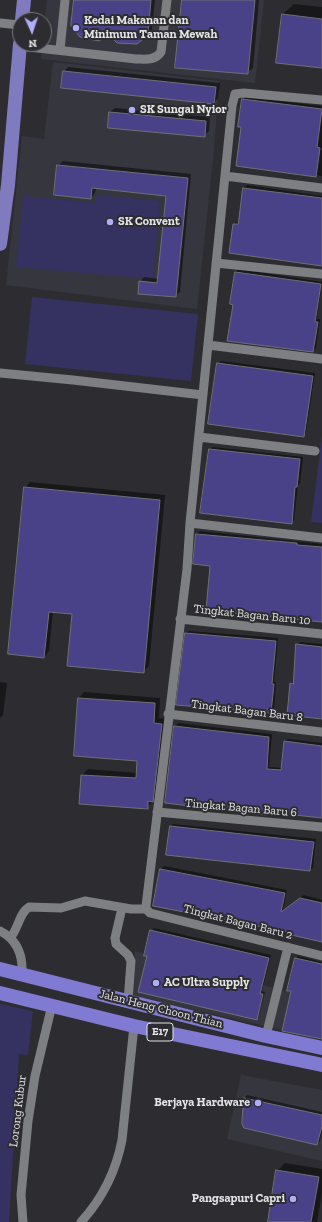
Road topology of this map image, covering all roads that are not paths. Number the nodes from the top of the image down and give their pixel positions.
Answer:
1 (24, 0) edge
2 (65, 0) edge
3 (167, 0) edge
4 (23, 12) edge
5 (0, 23) edge
6 (12, 24) edge
7 (52, 49) edge
8 (60, 50) junction
9 (19, 52) edge
10 (322, 100) edge
11 (225, 176) junction
12 (322, 188) edge
13 (3, 202) edge
14 (0, 244) edge
15 (216, 263) junction
16 (322, 274) edge
17 (208, 345) junction
18 (322, 359) edge
19 (0, 374) edge
20 (203, 395) junction
21 (199, 437) junction
22 (315, 451) dead end
23 (190, 523) junction
24 (322, 538) edge
25 (180, 619) junction
26 (322, 634) edge
27 (168, 714) junction
28 (322, 732) edge
29 (157, 812) junction
30 (322, 827) edge
31 (122, 908) junction
32 (147, 910) junction
33 (0, 931) edge
34 (10, 938) junction
35 (288, 947) junction
36 (322, 956) edge
37 (0, 969) edge
38 (22, 974) junction
39 (0, 993) edge
40 (128, 1002) junction
41 (52, 1005) junction
42 (134, 1026) junction
43 (266, 1036) junction
44 (322, 1048) edge
45 (322, 1065) edge
46 (23, 1222) edge
47 (81, 1222) edge

1 - 4 main road
2 - 8 street
3 - 8 street
5 - 6 street
7 - 8 street
9 - 13 main road
10 - 11 street
11 - 12 street
11 - 15 street
13 - 14 main road
15 - 16 street
15 - 17 street
17 - 18 street
17 - 20 street
19 - 20 street
20 - 21 street
21 - 22 street
21 - 23 street
23 - 24 street
23 - 25 street
25 - 26 street, Tingkat Bagan Baru 10
25 - 27 street
27 - 28 street, Tingkat Bagan Baru 8
27 - 29 street
29 - 30 street, Tingkat Bagan Baru 6
29 - 32 street
31 - 32 street, Tingkat Bagan Baru 2
31 - 34 street, Tingkat Bagan Baru 2
31 - 40 street
32 - 35 street, Tingkat Bagan Baru 2
33 - 34 street
34 - 38 street
35 - 36 street, Tingkat Bagan Baru 2
35 - 43 street
37 - 38 highway, Jalan Heng Choon Thian / E17
38 - 40 highway, Jalan Heng Choon Thian / E17
39 - 41 highway, Jalan Heng Choon Thian / E17
40 - 43 highway, Jalan Heng Choon Thian / E17
41 - 42 highway, Jalan Heng Choon Thian / E17
41 - 46 street, Lorong Kubur
42 - 45 highway, Jalan Heng Choon Thian / E17
42 - 47 street
43 - 44 highway, Jalan Heng Choon Thian / E17

